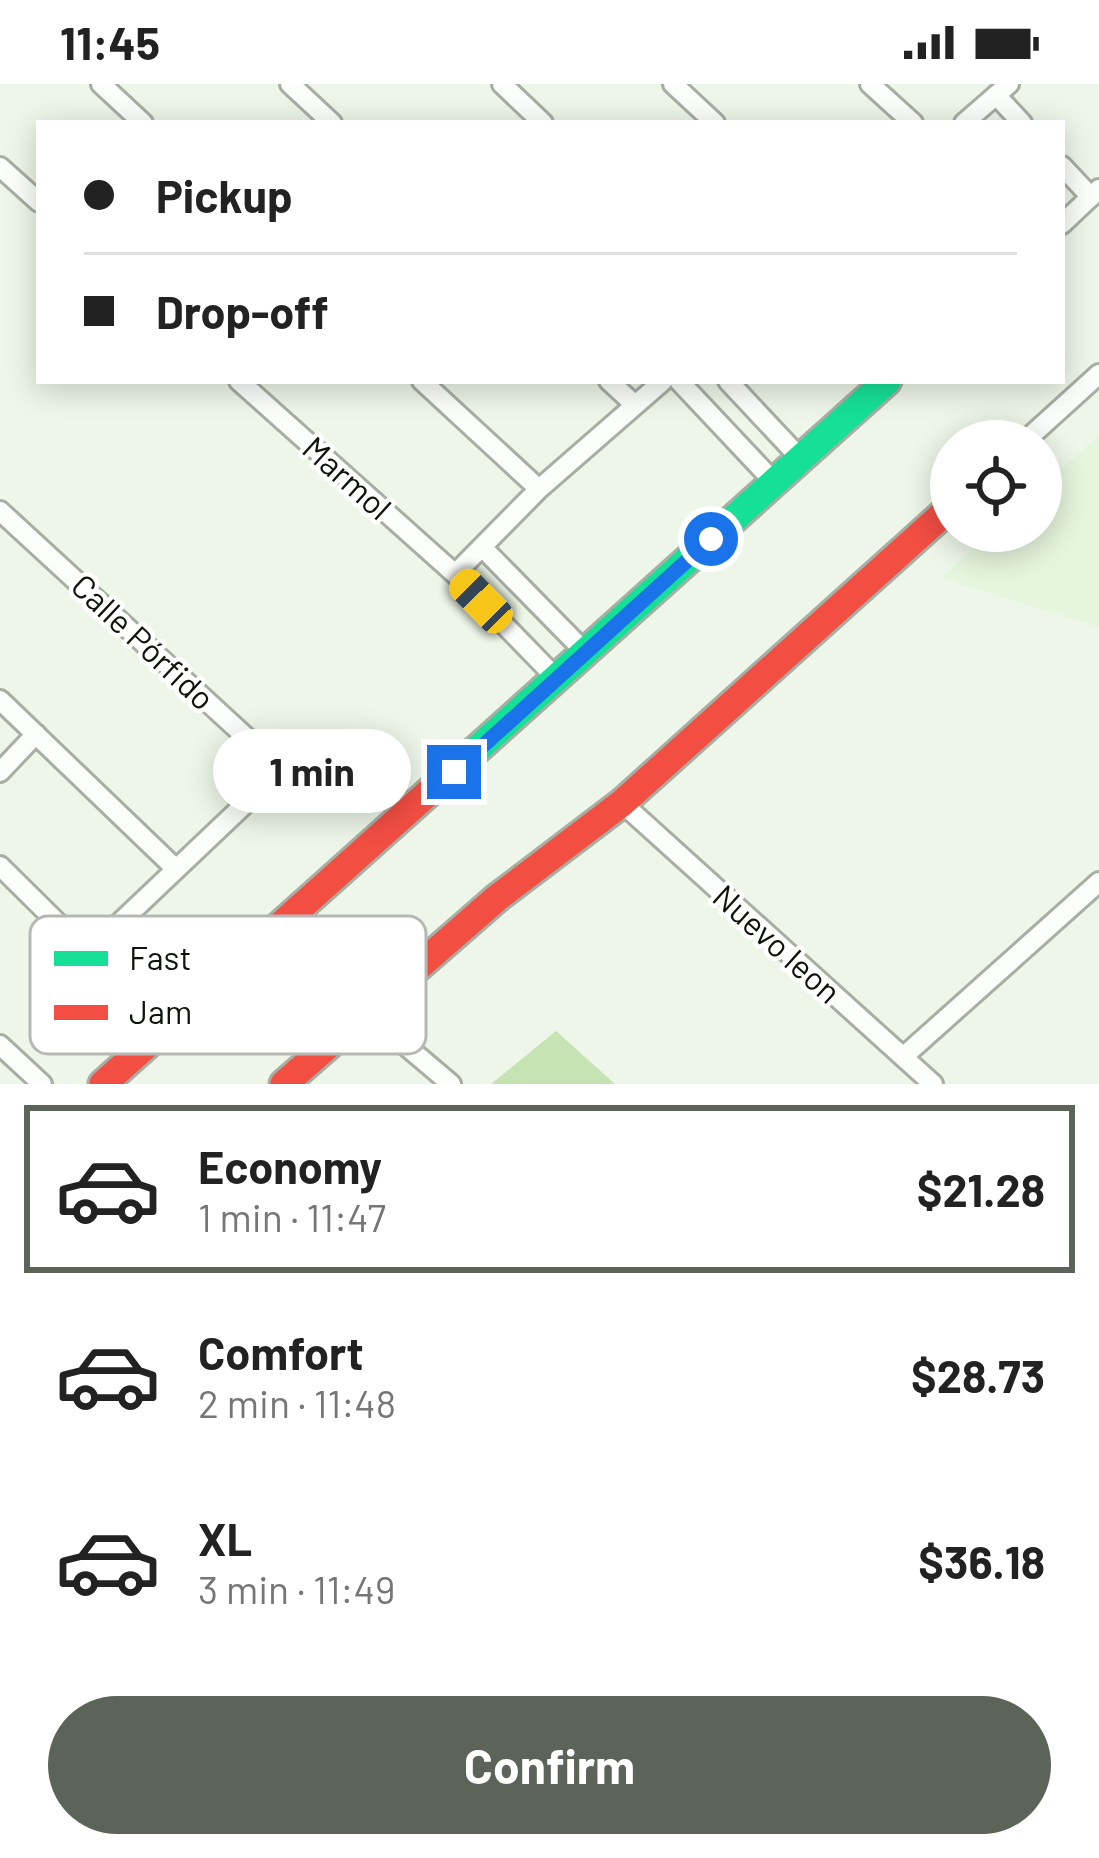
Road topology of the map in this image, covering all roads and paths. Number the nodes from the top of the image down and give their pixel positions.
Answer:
1 (101, 84) edge
2 (290, 84) edge
3 (502, 84) edge
4 (673, 84) edge
5 (870, 84) edge
6 (1002, 90) edge
7 (140, 120) edge
8 (329, 120) edge
9 (540, 120) edge
10 (712, 120) edge
11 (910, 120) edge
12 (971, 120) edge
13 (1020, 120) edge
14 (0, 167) edge
15 (1065, 168) edge
16 (1095, 193) edge
17 (36, 199) edge
18 (1065, 218) edge
19 (1099, 374) edge
20 (425, 384) edge
21 (612, 384) edge
22 (659, 384) edge
23 (682, 384) edge
24 (731, 384) edge
25 (884, 384) edge
26 (263, 388) edge
27 (634, 404) junction
28 (1048, 420) edge
29 (801, 459) junction
30 (774, 482) junction
31 (539, 489) junction
32 (0, 511) edge
33 (930, 526) edge
34 (482, 548) junction
35 (455, 574) junction
36 (586, 653) junction
37 (558, 680) junction
38 (0, 700) edge
39 (36, 734) junction
40 (0, 772) edge
41 (622, 803) junction
42 (0, 866) edge
43 (176, 869) junction
44 (1099, 882) edge
45 (53, 916) edge
46 (127, 916) edge
47 (292, 916) edge
48 (426, 960) edge
49 (0, 1045) edge
50 (137, 1054) edge
51 (318, 1054) edge
52 (416, 1054) edge
53 (902, 1057) junction
54 (42, 1084) edge
55 (103, 1084) edge
56 (284, 1084) edge
57 (451, 1084) edge
58 (933, 1084) edge

1 - 7 street
2 - 8 street
3 - 9 street
4 - 10 street
5 - 11 street
6 - 12 street
6 - 13 street
14 - 17 street
15 - 16 street
16 - 18 street
19 - 28 street
20 - 31 street
21 - 27 street
22 - 27 street
23 - 30 street
24 - 29 street
25 - 29 street
26 - 35 street, Marmol
27 - 31 street
29 - 30 street
30 - 36 street
31 - 34 street
32 - 43 street, Calle Pórfido
33 - 41 street
34 - 35 street
34 - 36 street
35 - 37 street, Marmol
36 - 37 street
37 - 47 street
38 - 39 street
39 - 40 street
39 - 43 street
41 - 48 street
41 - 53 street, Nuevo leon
42 - 45 street
43 - 46 street
44 - 53 street
49 - 54 street
50 - 55 street
51 - 56 street
52 - 57 street
53 - 58 street, Nuevo leon

